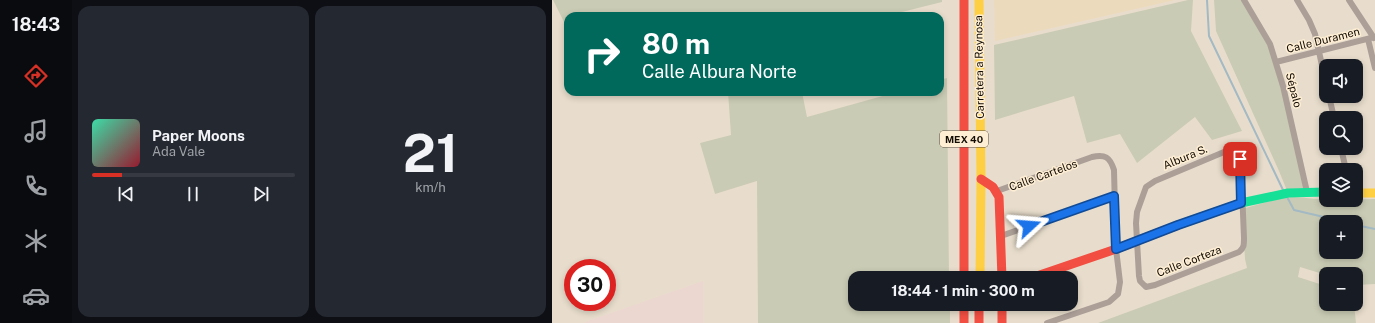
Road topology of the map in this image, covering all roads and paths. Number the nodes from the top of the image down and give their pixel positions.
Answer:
1 (964, 0) edge
2 (979, 0) edge
3 (1244, 0) edge
4 (1297, 0) edge
5 (1349, 0) edge
6 (1372, 38) edge
7 (1319, 52) junction
8 (1321, 59) edge
9 (1276, 62) junction
10 (1375, 68) edge
11 (980, 179) junction
12 (997, 192) junction
13 (1307, 192) junction
14 (1319, 192) edge
15 (1363, 193) edge
16 (1375, 193) edge
17 (1114, 196) junction
18 (1241, 203) junction
19 (1001, 236) junction
20 (1135, 241) junction
21 (1118, 248) junction
22 (964, 271) edge
23 (980, 271) edge
24 (1002, 271) edge
25 (1051, 271) edge
26 (964, 311) edge
27 (979, 311) edge
28 (1002, 311) edge
29 (964, 323) edge
30 (979, 323) edge
31 (1002, 323) edge
32 (1047, 323) edge

1 - 22 main road, Carretera a Reynosa / MEX 40
2 - 11 main road, Carretera a Reynosa / MEX 40
3 - 9 street, Sépalo
4 - 7 street
5 - 6 street
6 - 7 street, Calle Duramen
6 - 10 street
7 - 8 street
7 - 9 street, Calle Duramen
9 - 13 street, Sépalo
11 - 12 main road, Calle Cartelos
11 - 23 main road, Carretera a Reynosa / MEX 40
12 - 17 street, Calle Cartelos
12 - 19 main road
13 - 14 main road
13 - 18 main road
15 - 16 main road
17 - 19 street
17 - 21 street
18 - 20 main road
18 - 20 street, Calle Corteza
18 - 20 street, Albura S.
19 - 24 main road
20 - 21 main road
21 - 25 main road
21 - 32 street
26 - 29 main road
27 - 30 main road
28 - 31 main road

